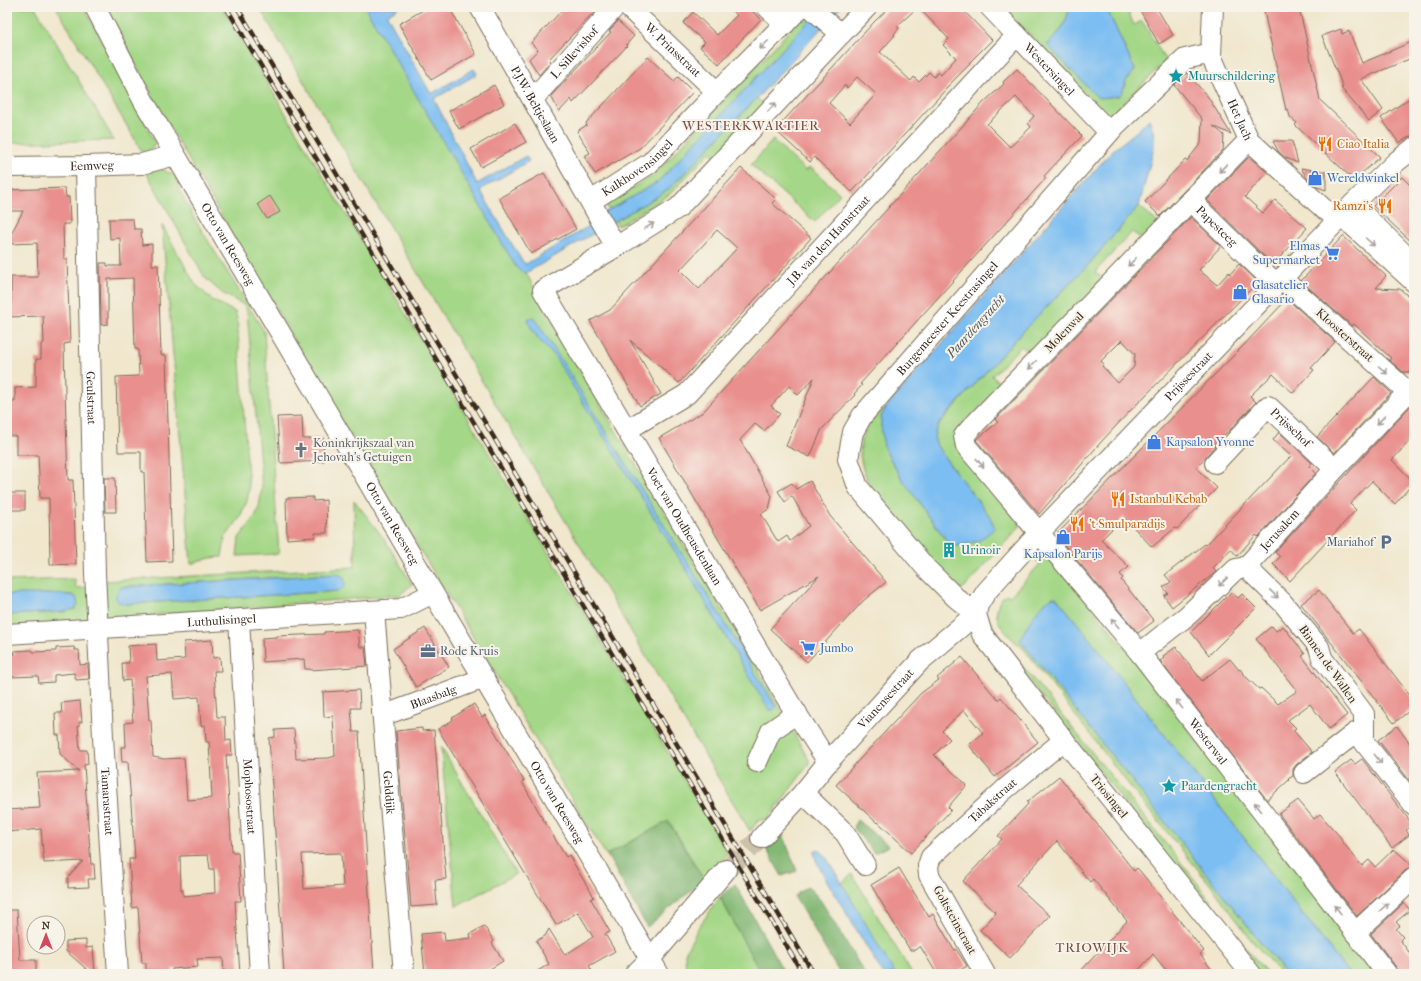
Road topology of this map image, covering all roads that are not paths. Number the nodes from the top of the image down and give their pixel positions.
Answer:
1 (96, 7) edge
2 (480, 7) edge
3 (615, 7) edge
4 (628, 7) edge
5 (767, 7) edge
6 (801, 7) edge
7 (810, 7) edge
8 (867, 7) edge
9 (990, 7) edge
10 (1213, 7) edge
11 (785, 24) junction
12 (834, 28) junction
13 (1017, 35) junction
14 (1211, 56) junction
15 (716, 92) junction
16 (533, 99) junction
17 (1109, 132) junction
18 (1249, 140) junction
19 (1414, 148) edge
20 (175, 155) junction
21 (86, 166) junction
22 (7, 167) edge
23 (1191, 201) junction
24 (593, 204) junction
25 (1346, 211) junction
26 (614, 242) junction
27 (1414, 264) edge
28 (1279, 281) junction
29 (1414, 282) edge
30 (1408, 392) joint
31 (627, 430) junction
32 (1215, 463) dead end
33 (1335, 469) junction
34 (1039, 533) junction
35 (1246, 567) junction
36 (432, 593) junction
37 (374, 611) junction
38 (976, 614) junction
39 (239, 620) junction
40 (98, 629) junction
41 (7, 634) edge
42 (1140, 653) junction
43 (484, 678) junction
44 (382, 712) junction
45 (797, 713) junction
46 (1364, 732) junction
47 (1064, 740) junction
48 (757, 762) dead end
49 (828, 762) junction
50 (1304, 772) dead end
51 (803, 793) junction
52 (1414, 805) edge
53 (760, 838) tunnel mouth
54 (865, 865) dead end
55 (928, 866) joint
56 (726, 870) tunnel mouth
57 (1414, 878) edge
58 (1355, 933) junction
59 (655, 966) edge
60 (118, 974) edge
61 (260, 974) edge
62 (404, 974) edge
63 (635, 974) edge
64 (985, 974) edge
65 (1251, 974) edge
66 (1387, 974) edge

1 - 20 street, Otto van Reesweg
2 - 16 street, P.J.W. Beltjeslaan
3 - 16 street, L. Sillevishof
4 - 15 street, W. Prinsstraat
5 - 11 street
6 - 11 street, Kalkhovensingel
7 - 12 street
8 - 12 street
9 - 13 street, Westersingel
10 - 14 street, Het Jach
11 -> 15 street, Kalkhovensingel
26 -> 12 street
13 - 17 street, Westersingel
13 - 31 street, J.B. van den Hamstraat
14 - 17 street, Burgemeester Keestrasingel
14 - 18 street, Het Jach
15 - 24 street, Kalkhovensingel
16 - 24 street, P.J.W. Beltjeslaan
17 - 38 street, Burgemeester Keestrasingel
18 -> 23 street, Molenwal
18 - 25 street, Het Jach
19 - 25 street, Prijssestraat
20 - 21 street, Eemweg
20 - 36 street, Otto van Reesweg
21 - 22 street, Eemweg
21 - 40 street, Geulstraat
23 - 28 street, Papesteeg
23 -> 34 street, Molenwal
24 - 26 street, Kalkhovensingel
25 - 27 street
25 - 28 street, Prijssestraat
25 -> 29 street
26 - 31 street, Voet van Oudheusdenlaan
28 -> 30 street, Kloosterstraat
28 - 34 street, Prijssestraat
30 -> 33 street, Jerusalem
31 - 45 street, Voet van Oudheusdenlaan
32 - 33 street, Prijssehof
33 - 35 street, Jerusalem
34 - 38 street, Prijssestraat
42 -> 34 street, Westerwal
35 -> 42 street, Jerusalem
35 -> 46 street, Binnen de Wallen
36 - 37 street, Luthulisingel
36 - 43 street, Otto van Reesweg
37 - 39 street, Luthulisingel
37 - 44 street, Gelddijk
38 - 47 street, Triosingel
38 - 49 street, Vianensestraat
39 - 40 street, Luthulisingel
39 - 61 street, Mophosostraat
40 - 41 street, Luthulisingel
40 - 60 street, Tamarastraat
58 -> 42 street, Westerwal
43 - 44 street, Blaasbalg
43 - 59 street, Otto van Reesweg
44 - 62 street, Gelddijk
45 - 48 street
45 - 49 street, Voet van Oudheusdenlaan
46 - 50 street
46 -> 52 street, Binnen de Wallen
47 - 55 street, Tabakstraat
47 - 65 street, Triosingel
49 - 51 street, Vianensestraat
51 - 53 street, Vianensestraat
51 - 54 street
55 - 64 street, Goltsteinstraat
56 - 59 street
58 -> 57 street
58 - 66 street, Westerwal
59 - 63 street

